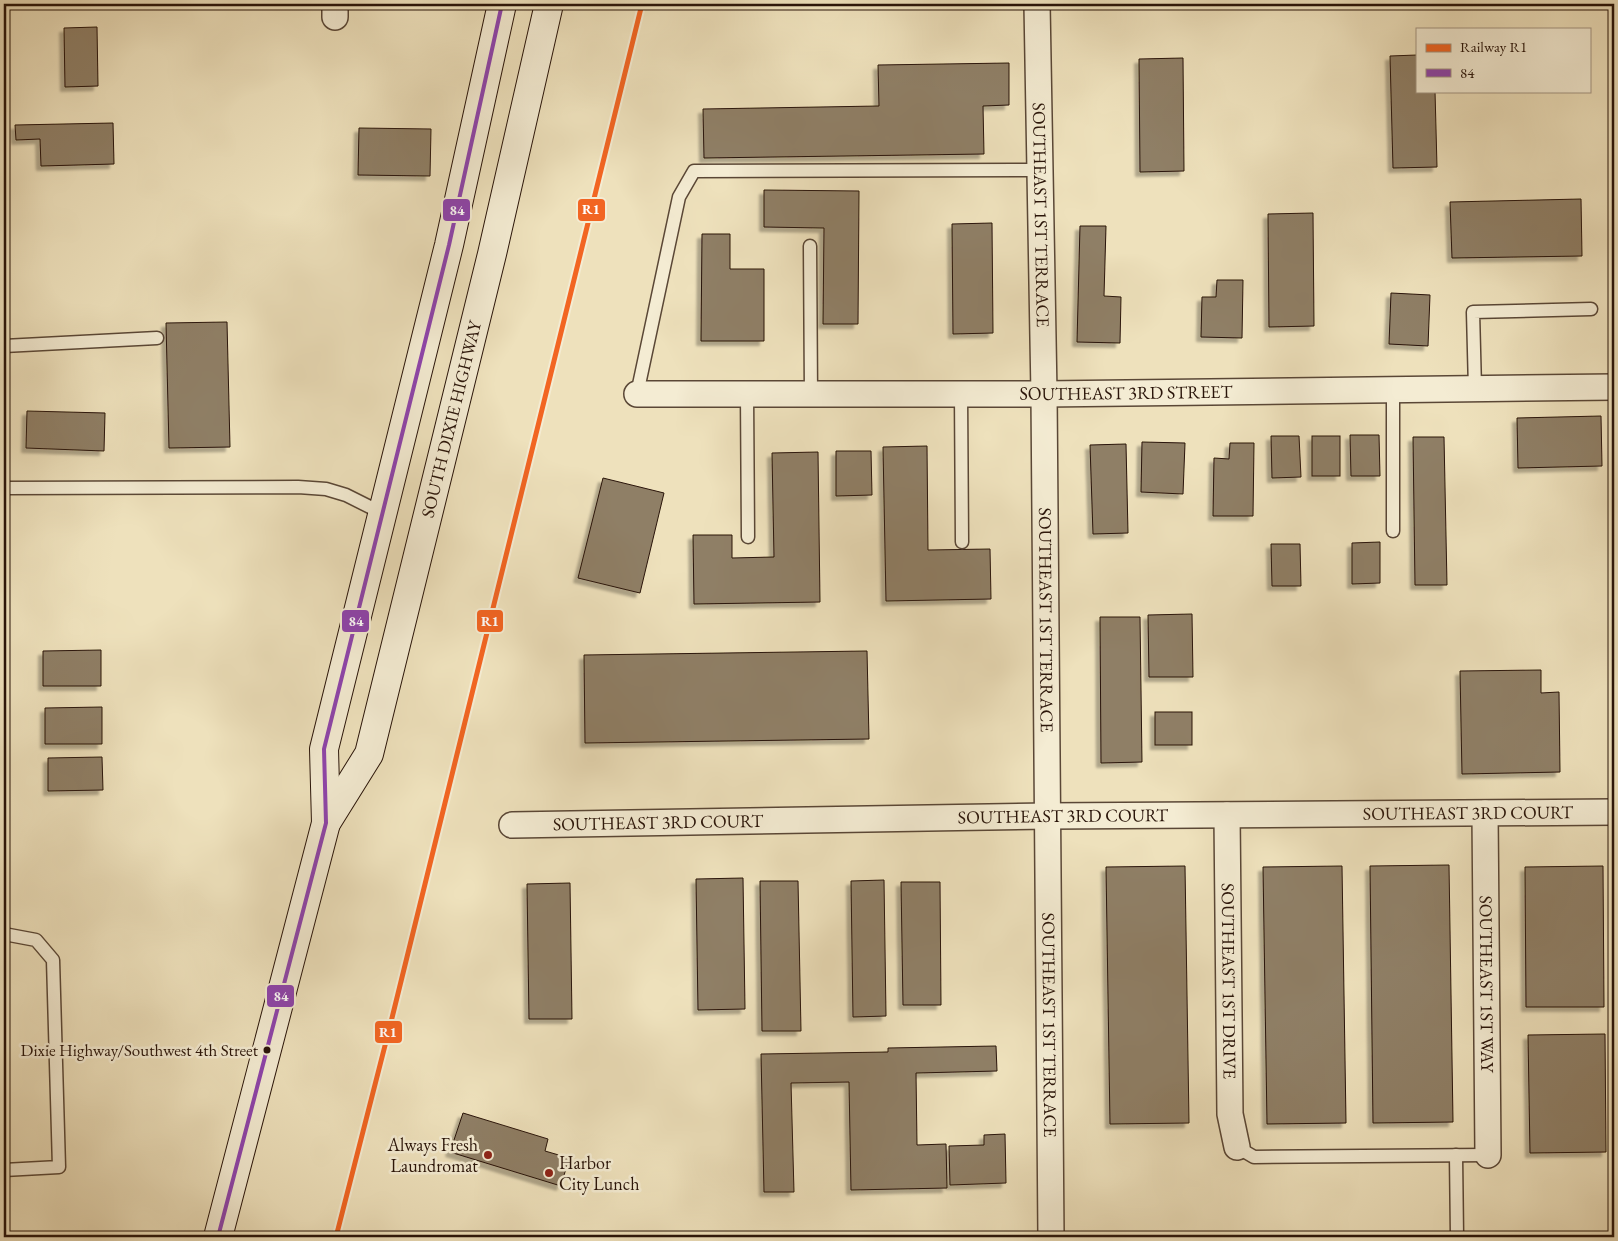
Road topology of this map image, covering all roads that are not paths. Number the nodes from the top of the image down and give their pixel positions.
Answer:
1 (502, 4) edge
2 (548, 4) edge
3 (1037, 4) edge
4 (1040, 170) junction
5 (810, 246) dead end
6 (1592, 309) dead end
7 (157, 338) dead end
8 (4, 346) edge
9 (1614, 387) edge
10 (1393, 389) junction
11 (1474, 389) junction
12 (637, 394) joint
13 (746, 394) junction
14 (811, 394) junction
15 (961, 394) junction
16 (1044, 394) junction
17 (4, 488) edge
18 (382, 513) junction
19 (1393, 531) dead end
20 (748, 537) dead end
21 (962, 542) dead end
22 (1614, 812) edge
23 (1484, 813) junction
24 (1227, 814) junction
25 (1048, 816) junction
26 (326, 823) junction
27 (512, 825) dead end
28 (4, 934) edge
29 (1237, 1147) joint
30 (1456, 1155) junction
31 (1488, 1155) joint
32 (4, 1170) edge
33 (218, 1237) edge
34 (1051, 1237) edge
35 (1456, 1237) edge

1 - 18 main road, SOUTH DIXIE HIGHWAY
2 - 26 main road, SOUTH DIXIE HIGHWAY
3 - 4 street, SOUTHEAST 1ST TERRACE
4 - 12 lane
4 - 16 street, SOUTHEAST 1ST TERRACE
5 - 14 lane
6 - 11 lane
7 - 8 lane
9 - 11 street, SOUTHEAST 3RD STREET
10 - 11 street, SOUTHEAST 3RD STREET
10 - 16 street, SOUTHEAST 3RD STREET
10 - 19 lane
12 - 13 street, SOUTHEAST 3RD STREET
13 - 14 street, SOUTHEAST 3RD STREET
13 - 20 lane
14 - 15 street, SOUTHEAST 3RD STREET
15 - 16 street, SOUTHEAST 3RD STREET
15 - 21 lane
16 - 25 street, SOUTHEAST 1ST TERRACE
17 - 18 lane
18 - 26 main road, SOUTH DIXIE HIGHWAY
22 - 23 street, SOUTHEAST 3RD COURT
23 - 24 street, SOUTHEAST 3RD COURT
23 - 31 street, SOUTHEAST 1ST WAY
24 - 25 street, SOUTHEAST 3RD COURT
24 - 29 street, SOUTHEAST 1ST DRIVE
25 - 27 street, SOUTHEAST 3RD COURT
25 - 34 street, SOUTHEAST 1ST TERRACE
26 - 33 main road, SOUTH DIXIE HIGHWAY
28 - 32 lane
29 - 30 lane
30 - 31 lane
30 - 35 lane

